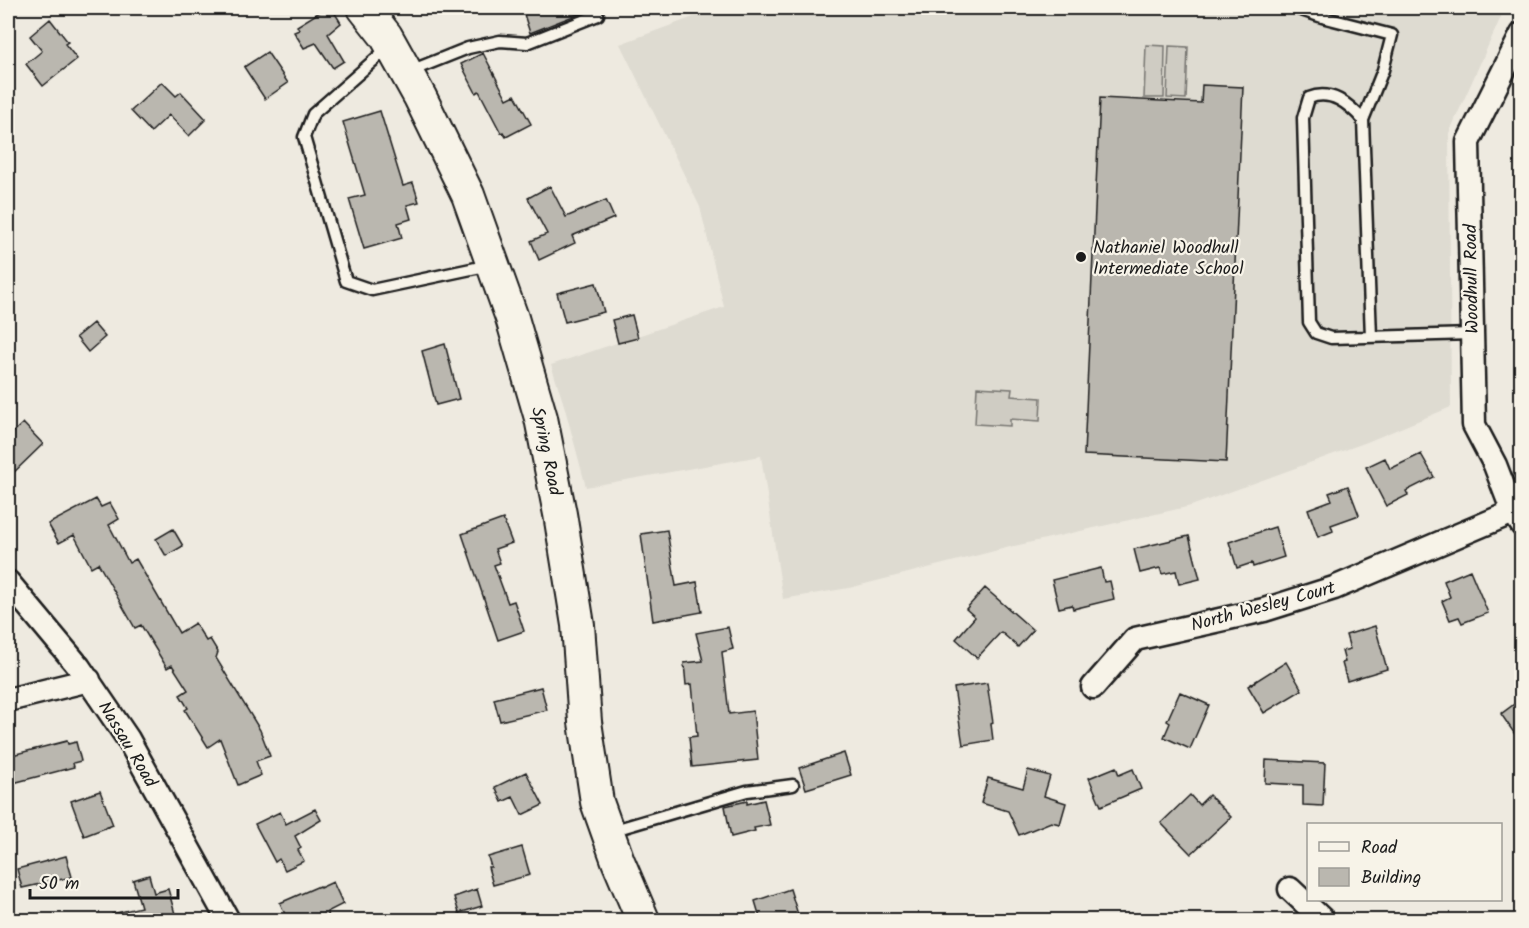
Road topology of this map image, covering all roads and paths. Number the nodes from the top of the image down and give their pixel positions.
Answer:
1 (364, 8) edge
2 (1294, 8) edge
3 (1323, 12) edge
4 (598, 15) dead end
5 (1521, 34) edge
6 (390, 45) junction
7 (407, 73) junction
8 (1363, 120) junction
9 (493, 265) junction
10 (1472, 334) junction
11 (1371, 337) junction
12 (1517, 519) edge
13 (8, 582) edge
14 (89, 680) junction
15 (1093, 687) dead end
16 (8, 700) edge
17 (793, 785) dead end
18 (608, 832) junction
19 (1290, 889) dead end
20 (228, 921) edge
21 (643, 921) edge
22 (1323, 921) edge

1 - 6 main road, Spring Road
2 - 3 lane
3 - 8 lane
4 - 7 lane
5 - 10 street, Woodhull Road
6 - 7 main road, Spring Road
6 - 9 lane
7 - 9 main road, Spring Road
8 - 11 lane
8 - 11 lane
9 - 18 main road, Spring Road
10 - 11 lane
10 - 12 street, Woodhull Road
12 - 15 street, North Wesley Court
13 - 14 street, Nassau Road
14 - 16 street
14 - 20 street, Nassau Road
17 - 18 lane
18 - 21 main road, Spring Road
19 - 22 street

